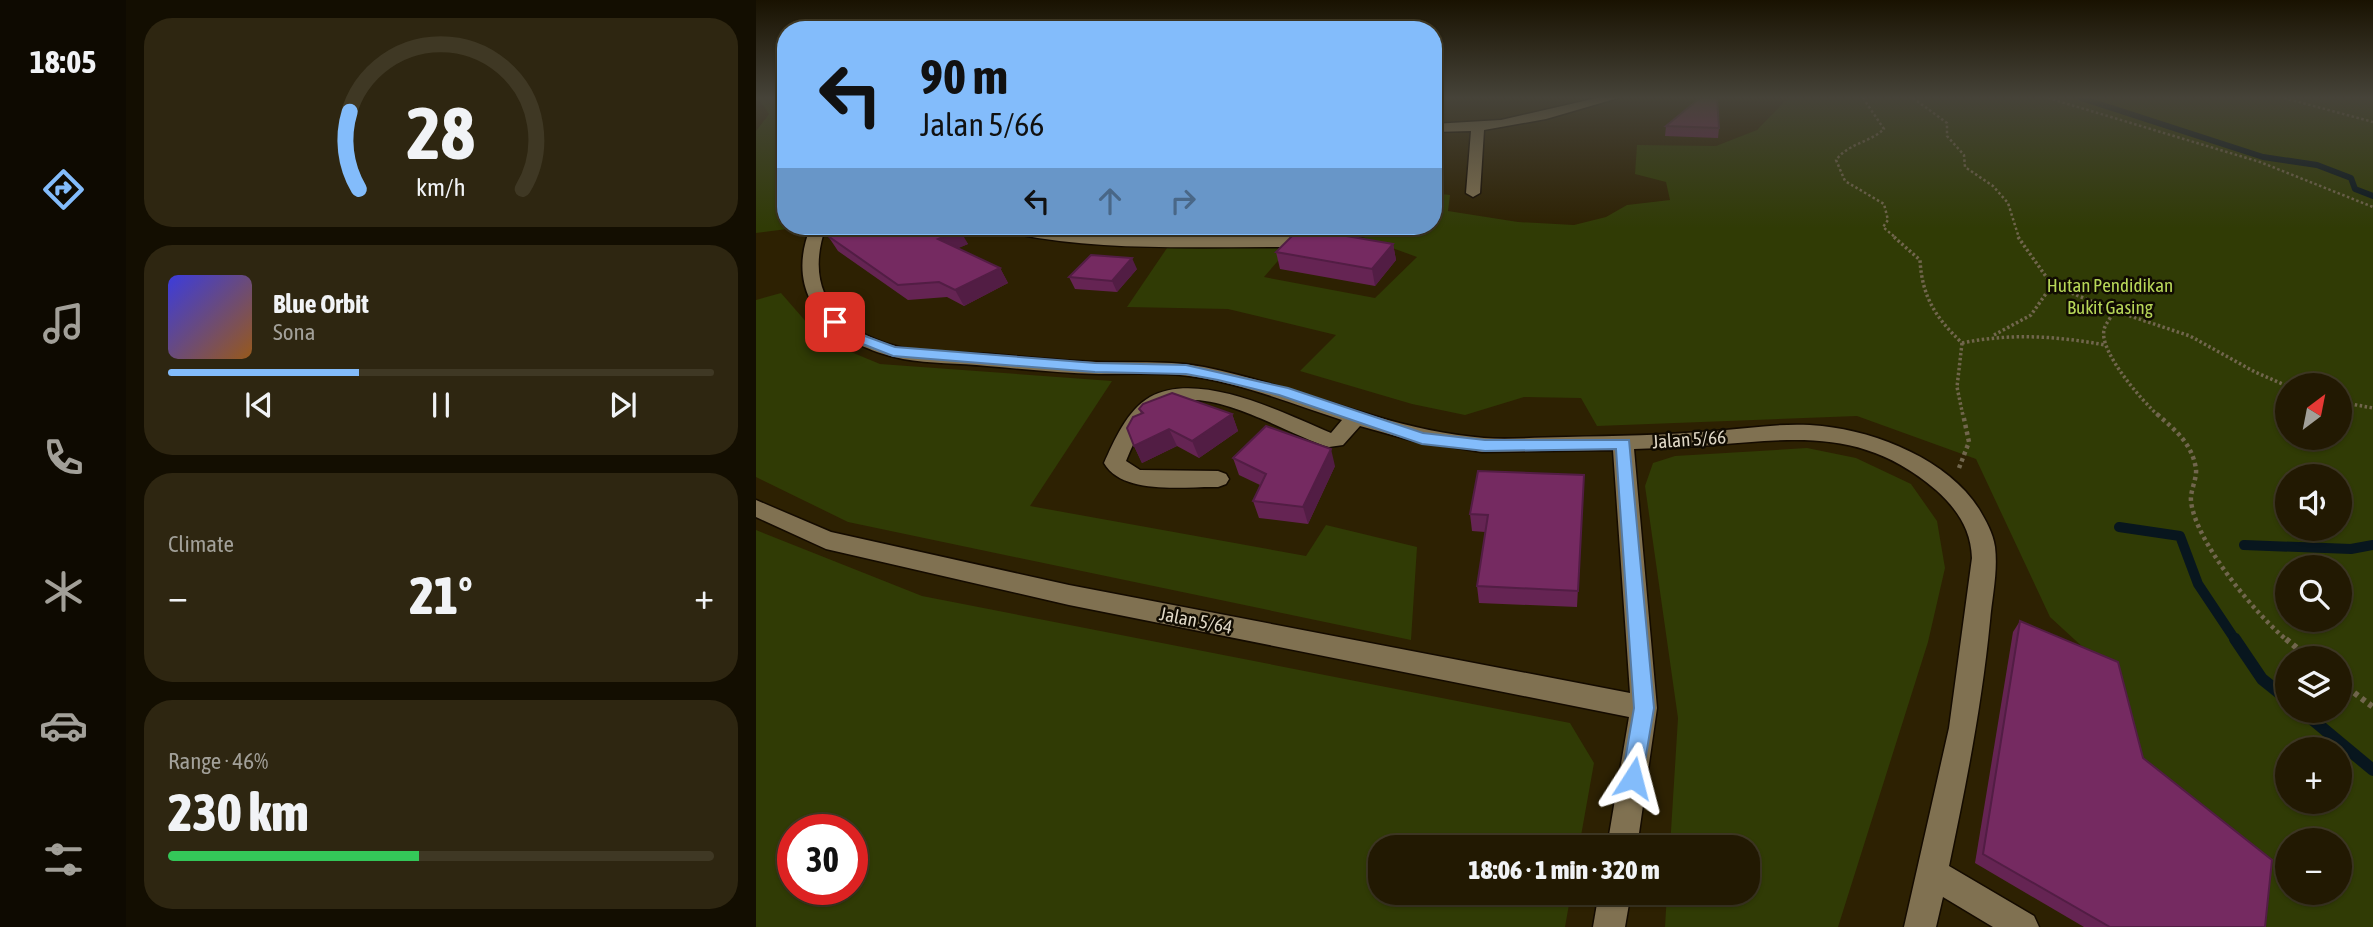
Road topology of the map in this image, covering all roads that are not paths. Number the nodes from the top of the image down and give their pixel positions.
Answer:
1 (1477, 141) edge
2 (1473, 193) dead end
3 (814, 235) edge
4 (1037, 235) edge
5 (1293, 242) edge
6 (1356, 417) junction
7 (1623, 444) junction
8 (1218, 479) dead end
9 (756, 508) edge
10 (1644, 708) junction
11 (1624, 835) edge
12 (1932, 873) junction
13 (1613, 905) edge
14 (1609, 927) edge
15 (1920, 927) edge
16 (2023, 927) edge

1 - 2 street
3 - 6 street, Jalan 5/66
4 - 5 street
6 - 7 street, Jalan 5/66
6 - 8 street
7 - 10 street
7 - 12 street, Jalan 5/66
9 - 10 street, Jalan 5/64
10 - 11 street
12 - 15 street, Jalan 5/66
12 - 16 street
13 - 14 street

